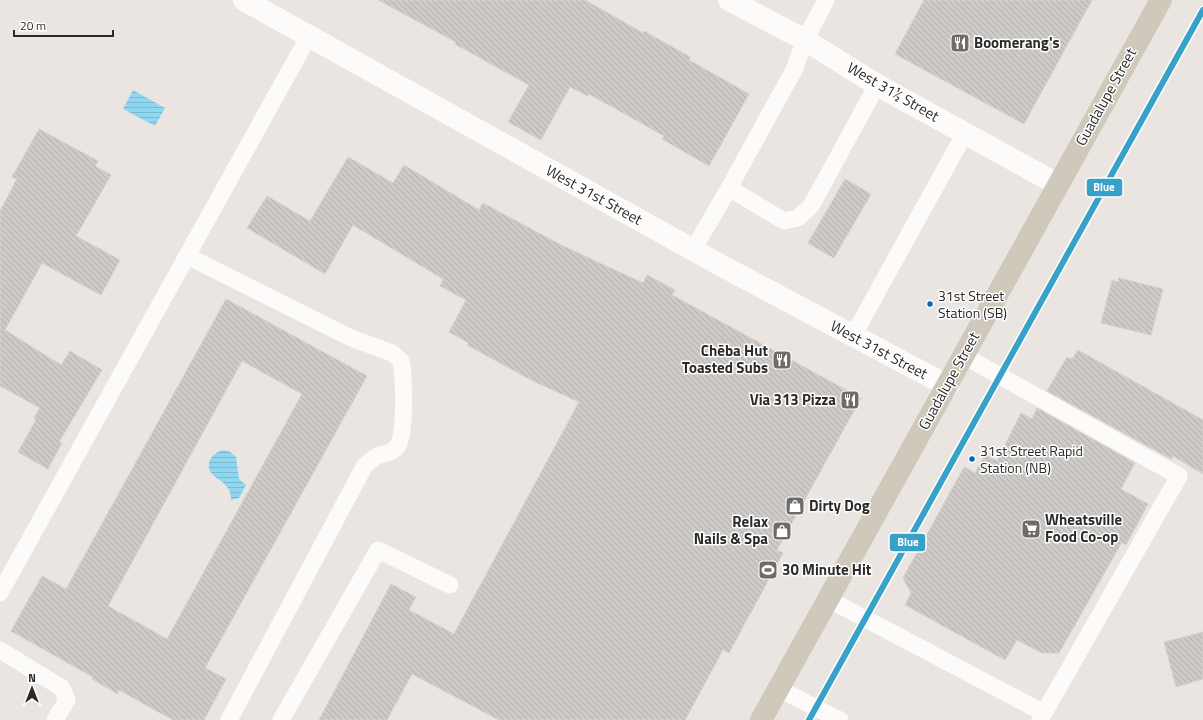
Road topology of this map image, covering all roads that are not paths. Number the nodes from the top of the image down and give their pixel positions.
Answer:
1 (244, 0) edge
2 (729, 0) edge
3 (826, 0) edge
4 (1160, 0) edge
5 (309, 36) junction
6 (805, 40) junction
7 (877, 85) junction
8 (965, 133) junction
9 (1057, 184) junction
10 (729, 188) junction
11 (693, 250) junction
12 (187, 256) junction
13 (853, 336) junction
14 (964, 356) junction
15 (948, 386) junction
16 (450, 585) dead end
17 (0, 593) edge
18 (828, 599) junction
19 (0, 650) edge
20 (778, 689) junction
21 (1042, 717) edge
22 (56, 720) edge
23 (229, 720) edge
24 (281, 720) edge
25 (761, 720) edge
26 (840, 720) edge

1 - 5 street, West 31st Street
2 - 6 street, West 31½ Street
3 - 6 lane
4 - 9 main road, Guadalupe Street
5 - 11 street, West 31st Street
5 - 12 lane
6 - 7 street, West 31½ Street
6 - 10 lane
7 - 8 street, West 31½ Street
7 - 10 lane
8 - 9 street, West 31½ Street
8 - 13 lane
9 - 14 main road, Guadalupe Street
10 - 11 lane
11 - 13 street, West 31st Street
12 - 17 lane
12 - 23 lane
13 - 15 street, West 31st Street
14 - 15 main road, Guadalupe Street
14 - 21 lane
15 - 18 main road, Guadalupe Street
16 - 24 lane
18 - 20 main road, Guadalupe Street
18 - 21 lane
19 - 22 lane
20 - 25 main road, Guadalupe Street
20 - 26 lane

